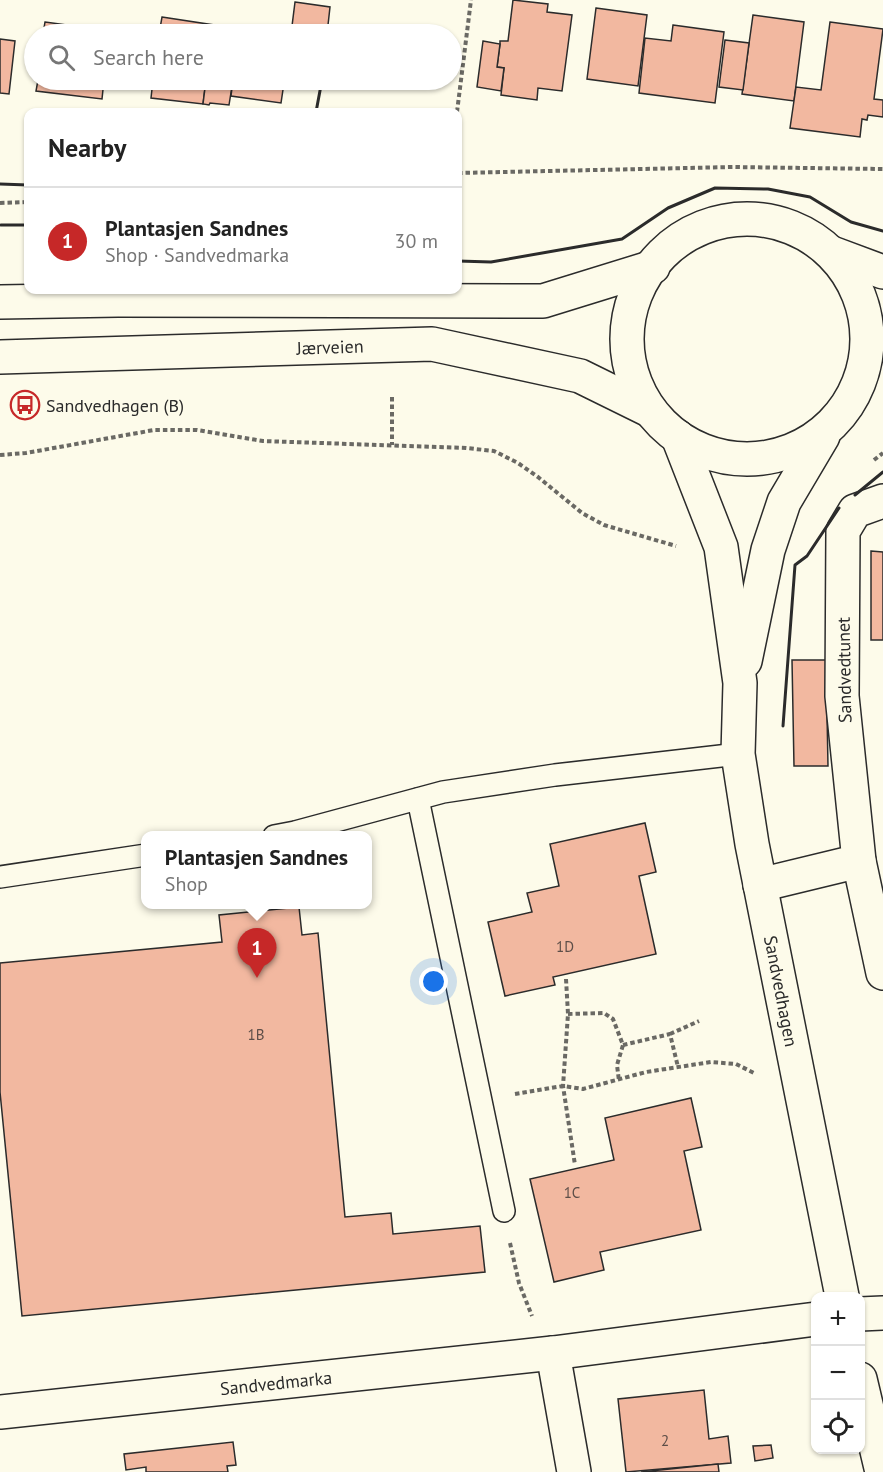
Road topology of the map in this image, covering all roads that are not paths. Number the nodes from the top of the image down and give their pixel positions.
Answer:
1 (832, 253) junction
2 (653, 267) junction
3 (883, 272) edge
4 (0, 302) edge
5 (0, 357) edge
6 (883, 390) edge
7 (848, 406) junction
8 (649, 410) junction
9 (823, 436) junction
10 (678, 437) junction
11 (883, 501) edge
12 (740, 683) junction
13 (738, 754) junction
14 (418, 799) junction
15 (299, 831) edge
16 (141, 856) edge
17 (859, 861) junction
18 (0, 877) edge
19 (760, 885) junction
20 (883, 973) edge
21 (504, 1211) dead end
22 (841, 1292) edge
23 (883, 1313) edge
24 (865, 1314) edge
25 (811, 1320) edge
26 (553, 1353) junction
27 (865, 1397) edge
28 (0, 1412) edge
29 (574, 1472) edge
30 (882, 1472) edge

1 - 2 street
1 - 3 street
1 - 7 street
2 - 4 street
2 - 8 street
5 - 8 street, Jærveien
6 - 7 street
7 - 9 street, Sandvedhagen
8 - 10 street
9 - 10 street
9 - 12 street, Sandvedhagen
10 - 12 street, Sandvedhagen
11 - 17 street, Sandvedtunet
12 - 13 street, Sandvedhagen
13 - 14 lane
13 - 19 street, Sandvedhagen
14 - 15 lane
14 - 21 lane
16 - 18 lane
17 - 19 street
17 - 20 street, Sandvedtunet
19 - 22 street, Sandvedhagen
23 - 24 street
25 - 26 street, Sandvedmarka
26 - 28 street, Sandvedmarka
26 - 29 street
27 - 30 street

